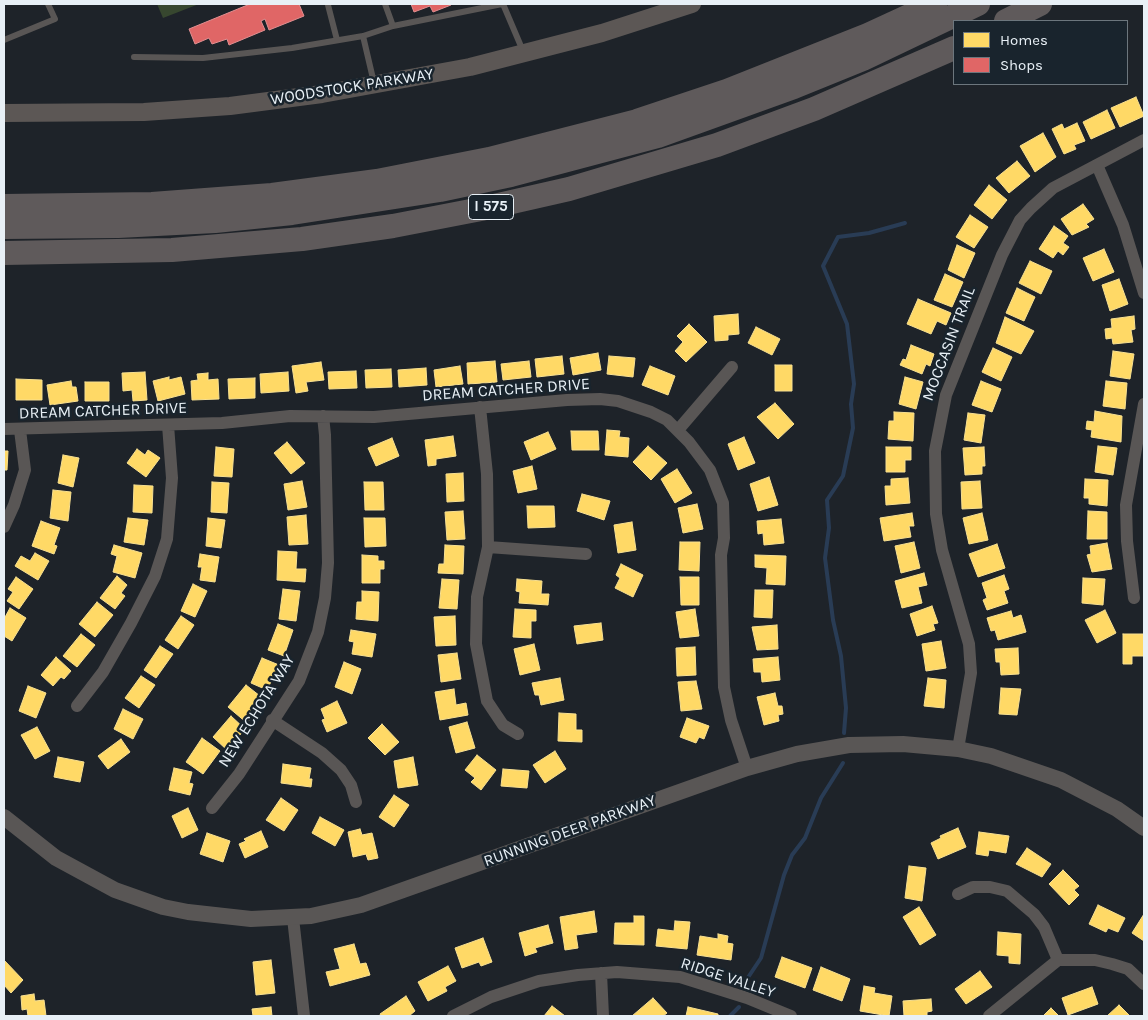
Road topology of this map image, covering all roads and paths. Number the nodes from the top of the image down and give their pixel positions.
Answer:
1 (48, 4) edge
2 (385, 4) edge
3 (502, 4) edge
4 (692, 4) edge
5 (935, 4) edge
6 (978, 4) edge
7 (1040, 4) edge
8 (328, 5) edge
9 (670, 7) edge
10 (1008, 20) edge
11 (393, 26) junction
12 (363, 36) junction
13 (4, 40) edge
14 (337, 40) junction
15 (953, 48) edge
16 (524, 53) junction
17 (134, 57) dead end
18 (374, 83) junction
19 (4, 113) edge
20 (1144, 140) edge
21 (1097, 165) junction
22 (4, 206) edge
23 (4, 227) edge
24 (4, 253) edge
25 (1144, 293) edge
26 (732, 367) dead end
27 (1144, 404) edge
28 (480, 408) junction
29 (323, 416) junction
30 (168, 425) junction
31 (4, 429) edge
32 (20, 430) junction
33 (678, 430) junction
34 (4, 527) edge
35 (488, 547) junction
36 (586, 554) dead end
37 (1134, 598) dead end
38 (77, 706) dead end
39 (272, 720) junction
40 (518, 734) dead end
41 (958, 749) junction
42 (747, 768) junction
43 (356, 802) dead end
44 (212, 808) dead end
45 (4, 817) edge
46 (1144, 828) edge
47 (958, 894) dead end
48 (293, 918) junction
49 (1058, 960) junction
50 (601, 973) junction
51 (1144, 984) edge
52 (304, 1016) edge
53 (453, 1016) edge
54 (603, 1016) edge
55 (791, 1016) edge
56 (989, 1016) edge

1 - 13 lane
2 - 11 lane
3 - 11 lane
3 - 16 lane
4 - 9 main road, WOODSTOCK PARKWAY
5 - 22 highway
6 - 23 highway
7 - 10 highway
8 - 14 lane
9 - 16 main road, WOODSTOCK PARKWAY
11 - 12 lane
12 - 14 lane
12 - 18 lane
14 - 17 lane
15 - 24 highway, I 575
16 - 18 main road, WOODSTOCK PARKWAY
18 - 19 main road, WOODSTOCK PARKWAY
20 - 21 street, MOCCASIN TRAIL
21 - 25 street
21 - 41 street, MOCCASIN TRAIL
26 - 33 street
27 - 37 street
28 - 29 street, DREAM CATCHER DRIVE
28 - 33 street, DREAM CATCHER DRIVE
28 - 35 street
29 - 30 street, DREAM CATCHER DRIVE
29 - 39 street, NEW ECHOTA WAY
30 - 32 street, DREAM CATCHER DRIVE
30 - 38 street
31 - 32 street, DREAM CATCHER DRIVE
32 - 34 street
33 - 42 street, DREAM CATCHER DRIVE
35 - 36 street
35 - 40 street
39 - 43 street
39 - 44 street, NEW ECHOTA WAY
41 - 42 street, RUNNING DEER PARKWAY
41 - 46 street, RUNNING DEER PARKWAY
42 - 48 street, RUNNING DEER PARKWAY
45 - 48 street, RUNNING DEER PARKWAY
47 - 49 street
48 - 52 street
49 - 51 street
49 - 56 street
50 - 53 street, RIDGE VALLEY
50 - 54 street
50 - 55 street, RIDGE VALLEY

